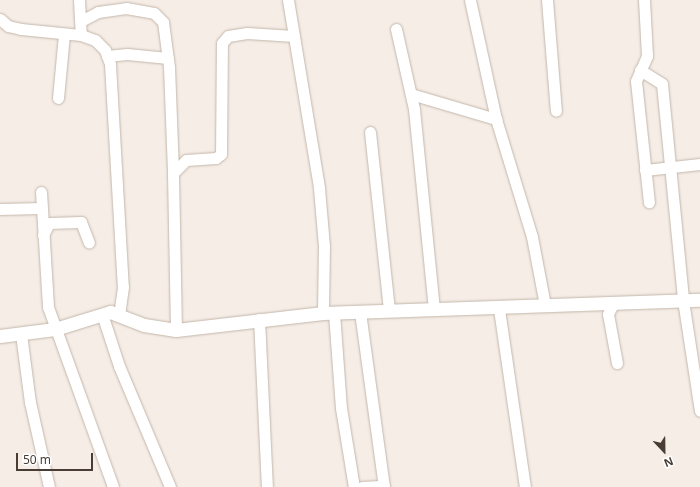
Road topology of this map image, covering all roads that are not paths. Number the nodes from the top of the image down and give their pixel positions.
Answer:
1 (78, 0) edge
2 (288, 0) edge
3 (470, 0) edge
4 (547, 0) edge
5 (644, 0) edge
6 (128, 4) edge
7 (0, 19) edge
8 (81, 21) junction
9 (396, 29) dead end
10 (64, 34) junction
11 (82, 35) junction
12 (294, 36) junction
13 (107, 56) junction
14 (168, 58) junction
15 (640, 70) junction
16 (411, 94) junction
17 (58, 98) dead end
18 (556, 111) dead end
19 (496, 119) junction
20 (370, 132) dead end
21 (700, 164) edge
22 (671, 168) junction
23 (646, 170) junction
24 (173, 173) junction
25 (41, 192) dead end
26 (649, 202) dead end
27 (42, 208) junction
28 (0, 209) edge
29 (43, 235) junction
30 (89, 243) dead end
31 (683, 300) junction
32 (700, 300) edge
33 (612, 304) junction
34 (545, 306) junction
35 (434, 309) junction
36 (499, 309) junction
37 (360, 312) junction
38 (389, 312) junction
39 (328, 313) junction
40 (102, 314) junction
41 (119, 315) junction
42 (259, 319) junction
43 (55, 329) junction
44 (176, 330) junction
45 (21, 334) junction
46 (0, 336) edge
47 (617, 363) dead end
48 (700, 411) edge
49 (384, 486) edge
50 (48, 487) edge
51 (113, 487) edge
52 (170, 487) edge
53 (267, 487) edge
54 (354, 487) edge
55 (362, 487) edge
56 (525, 487) edge

1 - 8 street
2 - 12 street
3 - 19 street
4 - 18 street
5 - 15 street
6 - 8 street
6 - 14 street
7 - 10 street
8 - 11 street
9 - 16 street
10 - 11 street
10 - 17 street
11 - 13 street
12 - 24 street
12 - 39 street
13 - 14 street
13 - 41 street
14 - 24 street
15 - 22 street
15 - 23 street
16 - 19 street
16 - 35 street
19 - 34 street
20 - 38 street
21 - 22 street
22 - 23 street
22 - 31 street
23 - 26 street
24 - 44 street
25 - 27 street
27 - 28 street
27 - 29 street
29 - 30 street
29 - 43 street
31 - 32 street
31 - 33 street
31 - 48 street
33 - 34 street
33 - 47 street
34 - 36 street
35 - 36 street
35 - 38 street
36 - 56 street
37 - 38 street
37 - 39 street
37 - 49 street
39 - 42 street
39 - 54 street
40 - 41 street
40 - 43 street
40 - 52 street
41 - 44 street
42 - 44 street
42 - 53 street
43 - 45 street
43 - 51 street
45 - 46 street
45 - 50 street
49 - 55 street

